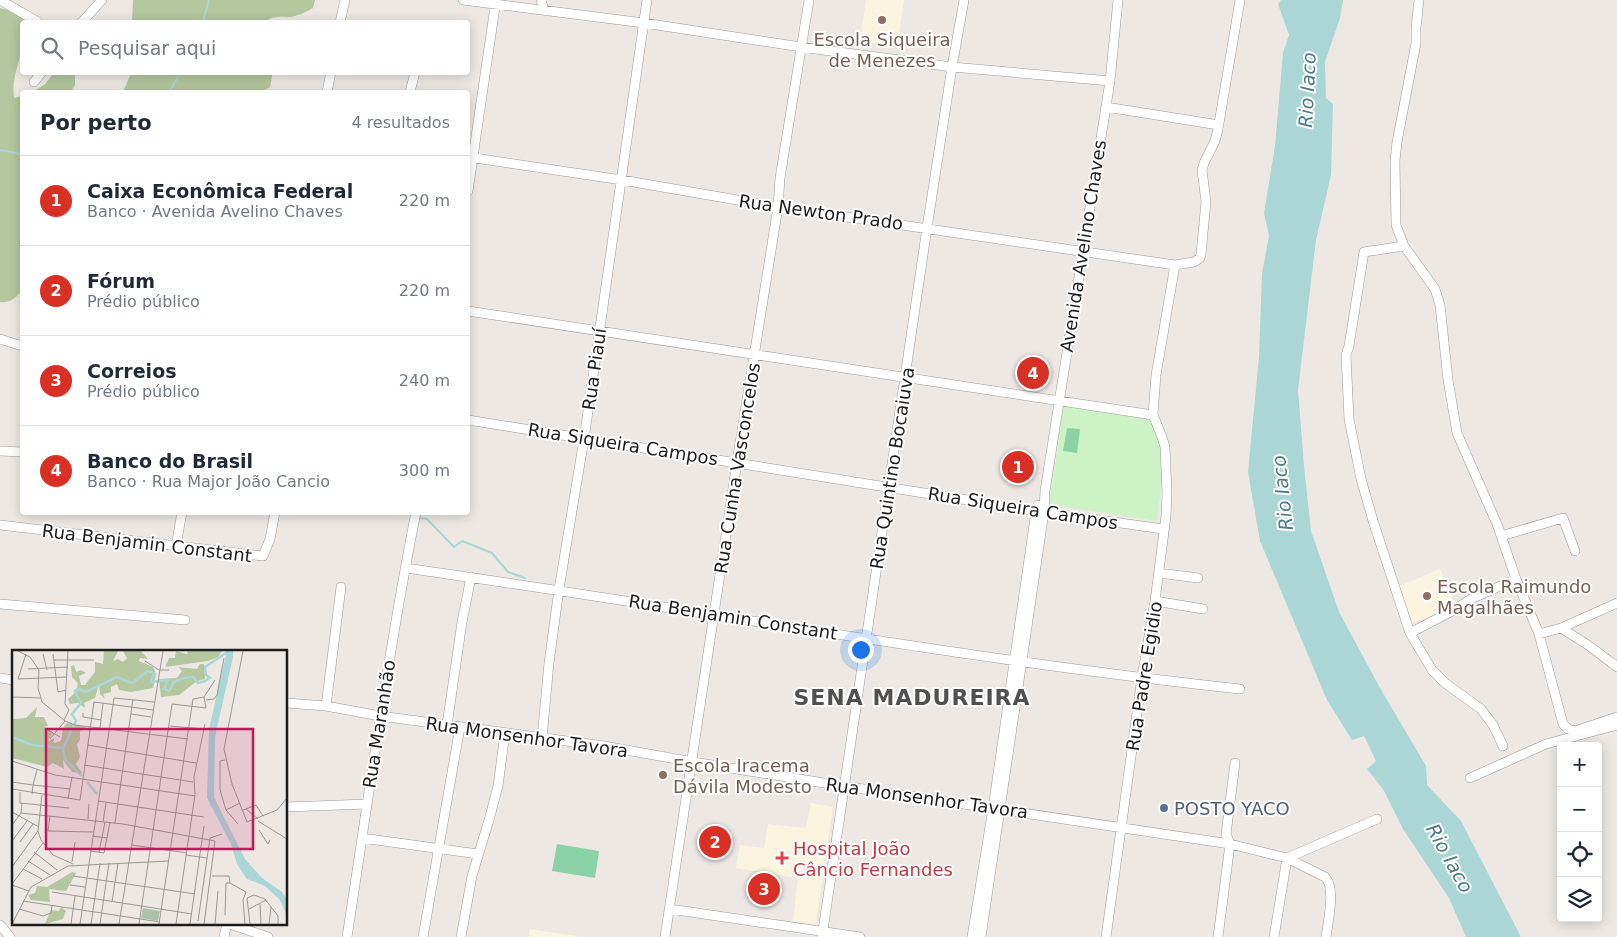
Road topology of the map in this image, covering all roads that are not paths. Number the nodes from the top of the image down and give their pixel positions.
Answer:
1 (0, 0) edge
2 (102, 0) edge
3 (345, 0) edge
4 (463, 0) edge
5 (541, 0) edge
6 (647, 0) edge
7 (809, 0) edge
8 (964, 0) edge
9 (1118, 0) edge
10 (1240, 0) edge
11 (1419, 0) edge
12 (495, 2) edge
13 (544, 10) junction
14 (35, 20) edge
15 (84, 20) edge
16 (340, 20) edge
17 (644, 23) junction
18 (801, 47) junction
19 (952, 67) junction
20 (40, 75) edge
21 (330, 75) edge
22 (414, 75) edge
23 (1110, 81) junction
24 (34, 82) dead end
25 (327, 90) edge
26 (410, 90) edge
27 (1106, 107) junction
28 (1219, 125) junction
29 (470, 157) edge
30 (622, 180) junction
31 (778, 207) junction
32 (927, 228) junction
33 (1404, 246) junction
34 (1082, 252) junction
35 (1175, 265) junction
36 (470, 312) edge
37 (599, 332) junction
38 (0, 339) edge
39 (20, 345) edge
40 (755, 354) junction
41 (906, 379) junction
42 (1059, 401) junction
43 (1153, 415) junction
44 (470, 420) edge
45 (584, 439) junction
46 (0, 450) edge
47 (20, 452) edge
48 (737, 462) junction
49 (890, 488) junction
50 (1040, 511) junction
51 (181, 515) edge
52 (274, 515) edge
53 (415, 515) edge
54 (0, 525) edge
55 (1163, 529) junction
56 (1501, 536) junction
57 (176, 546) junction
58 (1575, 551) dead end
59 (405, 568) junction
60 (1159, 573) junction
61 (471, 577) junction
62 (1198, 578) dead end
63 (1516, 579) junction
64 (342, 587) dead end
65 (559, 590) junction
66 (1155, 601) junction
67 (1617, 603) edge
68 (0, 604) edge
69 (1203, 608) dead end
70 (715, 616) junction
71 (184, 620) dead end
72 (1562, 628) junction
73 (1410, 632) junction
74 (1539, 634) junction
75 (865, 638) junction
76 (1017, 661) junction
77 (1617, 667) edge
78 (1142, 676) junction
79 (1240, 689) dead end
80 (288, 703) edge
81 (326, 706) junction
82 (380, 716) junction
83 (1617, 717) edge
84 (1617, 725) edge
85 (447, 726) junction
86 (460, 727) junction
87 (505, 733) junction
88 (542, 738) junction
89 (1503, 746) dead end
90 (693, 762) junction
91 (1235, 763) dead end
92 (1470, 778) dead end
93 (843, 786) junction
94 (367, 804) junction
95 (288, 807) edge
96 (996, 808) junction
97 (1377, 819) dead end
98 (1122, 828) junction
99 (362, 838) junction
100 (1230, 844) junction
101 (438, 849) junction
102 (478, 854) junction
103 (1286, 858) junction
104 (670, 909) junction
105 (227, 924) edge
106 (230, 924) edge
107 (0, 925) edge
108 (822, 934) edge
109 (10, 937) edge
110 (224, 937) edge
111 (268, 937) edge
112 (347, 937) edge
113 (424, 937) edge
114 (461, 937) edge
115 (666, 937) edge
116 (860, 937) edge
117 (972, 937) edge
118 (981, 937) edge
119 (1106, 937) edge
120 (1218, 937) edge
121 (1274, 937) edge
122 (1326, 937) edge

1 - 14 street
2 - 15 street
3 - 16 street
4 - 12 street
5 - 13 street
6 - 17 street, Rua Piauí
7 - 18 street, Rua Cunha Vasconcelos
8 - 19 street, Rua Quintino Bocaiuva
9 - 23 street, Avenida Avelino Chaves
10 - 28 street
11 - 33 street
12 - 13 street
12 - 29 street
13 - 17 street
17 - 18 street
17 - 30 street, Rua Piauí
18 - 19 street
18 - 31 street, Rua Cunha Vasconcelos
19 - 23 street
19 - 32 street, Rua Quintino Bocaiuva
20 - 24 street
21 - 25 street
22 - 26 street
23 - 27 street, Avenida Avelino Chaves
27 - 28 street
27 - 34 street, Avenida Avelino Chaves
28 - 35 street
29 - 30 street, Rua Newton Prado
30 - 31 street, Rua Newton Prado
30 - 37 street, Rua Piauí
31 - 32 street, Rua Newton Prado
31 - 40 street, Rua Cunha Vasconcelos
32 - 34 street, Rua Newton Prado
32 - 41 street, Rua Quintino Bocaiuva
33 - 56 street
33 - 73 street
34 - 35 street, Rua Newton Prado
34 - 42 street, Avenida Avelino Chaves
35 - 43 street
36 - 37 street
37 - 40 street
37 - 45 street, Rua Piauí
38 - 39 street
40 - 41 street
40 - 48 street, Rua Cunha Vasconcelos
41 - 42 street
41 - 49 street, Rua Quintino Bocaiuva
42 - 43 street
42 - 50 street, Avenida Avelino Chaves
43 - 55 street, Rua Padre Egidio
44 - 45 street, Rua Siqueira Campos
45 - 48 street, Rua Siqueira Campos
45 - 65 street, Rua Piauí
46 - 47 street
48 - 49 street, Rua Siqueira Campos
48 - 70 street, Rua Cunha Vasconcelos
49 - 50 street, Rua Siqueira Campos
49 - 75 street, Rua Quintino Bocaiuva
50 - 55 street, Rua Siqueira Campos
50 - 76 street, Avenida Avelino Chaves
51 - 57 street
52 - 57 street, Rua Benjamin Constant
53 - 59 street, Rua Maranhão
54 - 57 street, Rua Benjamin Constant
55 - 60 street, Rua Padre Egidio
56 - 58 street
56 - 63 street
59 - 61 street, Rua Benjamin Constant
59 - 82 street, Rua Maranhão
60 - 62 street
60 - 66 street, Rua Padre Egidio
61 - 65 street, Rua Benjamin Constant
61 - 85 street
63 - 73 street
63 - 74 street
64 - 81 street
65 - 70 street, Rua Benjamin Constant
65 - 88 street, Rua Piauí
66 - 69 street
66 - 78 street, Rua Padre Egidio
67 - 72 street
68 - 71 street
70 - 75 street, Rua Benjamin Constant
70 - 90 street, Rua Cunha Vasconcelos
72 - 74 street
72 - 77 street
73 - 89 street
74 - 83 street
75 - 76 street, Rua Benjamin Constant
75 - 93 street, Rua Quintino Bocaiuva
76 - 78 street, Rua Benjamin Constant
76 - 96 street, Avenida Avelino Chaves
78 - 79 street, Rua Benjamin Constant
78 - 98 street, Rua Padre Egidio
80 - 81 street, Rua Monsenhor Tavora
81 - 82 street, Rua Monsenhor Tavora
82 - 85 street, Rua Monsenhor Tavora
82 - 94 street, Rua Maranhão
84 - 92 street
85 - 86 street, Rua Monsenhor Tavora
86 - 87 street, Rua Monsenhor Tavora
86 - 101 street
87 - 88 street, Rua Monsenhor Tavora
87 - 102 street
88 - 90 street, Rua Monsenhor Tavora
90 - 93 street, Rua Monsenhor Tavora
90 - 104 street, Rua Cunha Vasconcelos
91 - 100 street
93 - 96 street, Rua Monsenhor Tavora
93 - 108 street, Rua Quintino Bocaiuva
94 - 95 street
94 - 99 street, Rua Maranhão
96 - 98 street, Rua Monsenhor Tavora
96 - 117 street, Avenida Avelino Chaves
96 - 118 street, Avenida Avelino Chaves
97 - 103 street
98 - 100 street, Rua Monsenhor Tavora
98 - 119 street, Rua Padre Egidio
99 - 101 street
99 - 112 street, Rua Maranhão
100 - 103 street, Rua Monsenhor Tavora
100 - 120 street
101 - 102 street
101 - 113 street
102 - 114 street
103 - 121 street
103 - 122 street, Rua Monsenhor Tavora
104 - 108 street
104 - 115 street, Rua Cunha Vasconcelos
105 - 110 street
106 - 111 street
107 - 109 street
108 - 116 street

